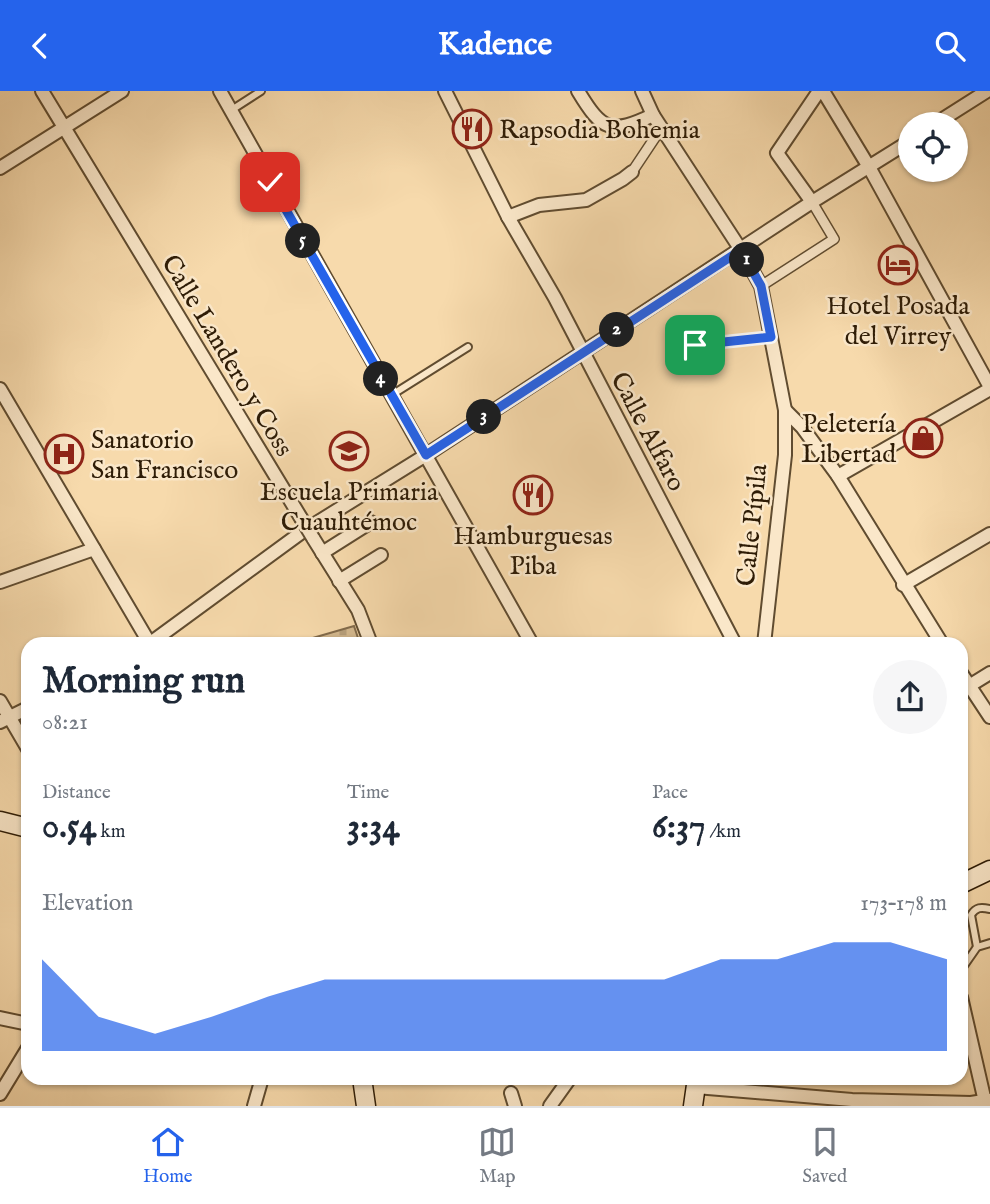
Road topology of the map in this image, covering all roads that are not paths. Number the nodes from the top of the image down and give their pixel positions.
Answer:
1 (42, 91) edge
2 (122, 91) edge
3 (220, 91) edge
4 (261, 91) edge
5 (445, 91) edge
6 (578, 91) edge
7 (642, 91) edge
8 (821, 91) edge
9 (987, 91) edge
10 (230, 111) junction
11 (955, 112) edge
12 (653, 115) junction
13 (662, 127) junction
14 (64, 128) junction
15 (898, 149) edge
16 (869, 167) junction
17 (0, 168) edge
18 (632, 172) joint
19 (812, 202) junction
20 (508, 217) junction
21 (741, 250) junction
22 (761, 286) junction
23 (771, 337) junction
24 (695, 345) dead end
25 (468, 347) dead end
26 (582, 352) junction
27 (990, 388) edge
28 (0, 389) edge
29 (390, 396) junction
30 (785, 410) junction
31 (426, 455) junction
32 (838, 476) junction
33 (371, 522) dead end
34 (990, 534) edge
35 (94, 549) junction
36 (322, 552) junction
37 (382, 555) dead end
38 (340, 581) junction
39 (0, 582) edge
40 (903, 585) junction
41 (146, 637) edge
42 (160, 637) edge
43 (368, 637) edge
44 (528, 637) edge
45 (731, 637) edge
46 (765, 637) edge
47 (937, 637) edge
48 (990, 673) edge
49 (969, 686) joint
50 (0, 701) edge
51 (21, 712) edge
52 (990, 717) edge
53 (5, 720) edge
54 (21, 740) edge
55 (0, 821) edge
56 (21, 826) edge
57 (988, 875) edge
58 (968, 882) edge
59 (990, 909) edge
60 (990, 943) edge
61 (977, 947) junction
62 (968, 960) edge
63 (0, 1018) edge
64 (21, 1022) edge
65 (968, 1026) edge
66 (21, 1060) edge
67 (260, 1085) edge
68 (363, 1085) edge
69 (565, 1085) edge
70 (697, 1085) edge
71 (712, 1085) edge
72 (0, 1094) edge
73 (852, 1103) edge
74 (987, 1103) edge
75 (254, 1106) edge
76 (366, 1106) edge
77 (550, 1106) edge
78 (693, 1106) edge

1 - 14 street, Calle Landero y Coss
2 - 14 street
3 - 10 street
4 - 10 lane
5 - 20 street, Calle Alfaro
6 - 12 street
7 - 12 street, Calle Pípila
8 - 16 street
8 - 19 street
9 - 11 street
10 - 29 street
12 - 13 street, Calle Pípila
13 - 18 street
13 - 21 street, Calle Pípila
14 - 17 street
14 - 36 street, Calle Landero y Coss, bridge
15 - 16 street
16 - 19 street
16 - 27 street
18 - 20 street
19 - 21 street
19 - 22 street
20 - 26 street, Calle Alfaro
21 - 22 street, Calle Pípila
21 - 26 street
22 - 23 street, Calle Pípila
23 - 24 lane
23 - 30 street, Calle Pípila
25 - 29 lane
26 - 31 street
26 - 45 street, Calle Alfaro
27 - 32 street
28 - 35 street
29 - 31 street
30 - 32 street
30 - 46 street, Calle Pípila
31 - 42 street
31 - 44 street
32 - 40 street
33 - 36 street
34 - 40 street
35 - 39 street
35 - 41 street
36 - 38 street, Calle Landero y Coss
37 - 38 street
38 - 43 street, Calle Landero y Coss
40 - 47 street
48 - 49 street
49 - 52 street
50 - 53 street
51 - 53 street
53 - 54 street
55 - 56 main road
57 - 58 main road
59 - 61 lane
60 - 61 lane
61 - 62 lane
63 - 64 street
65 - 74 street
66 - 72 street
67 - 75 street
68 - 76 main road
69 - 77 street
70 - 78 main road
71 - 73 street
73 - 74 street

